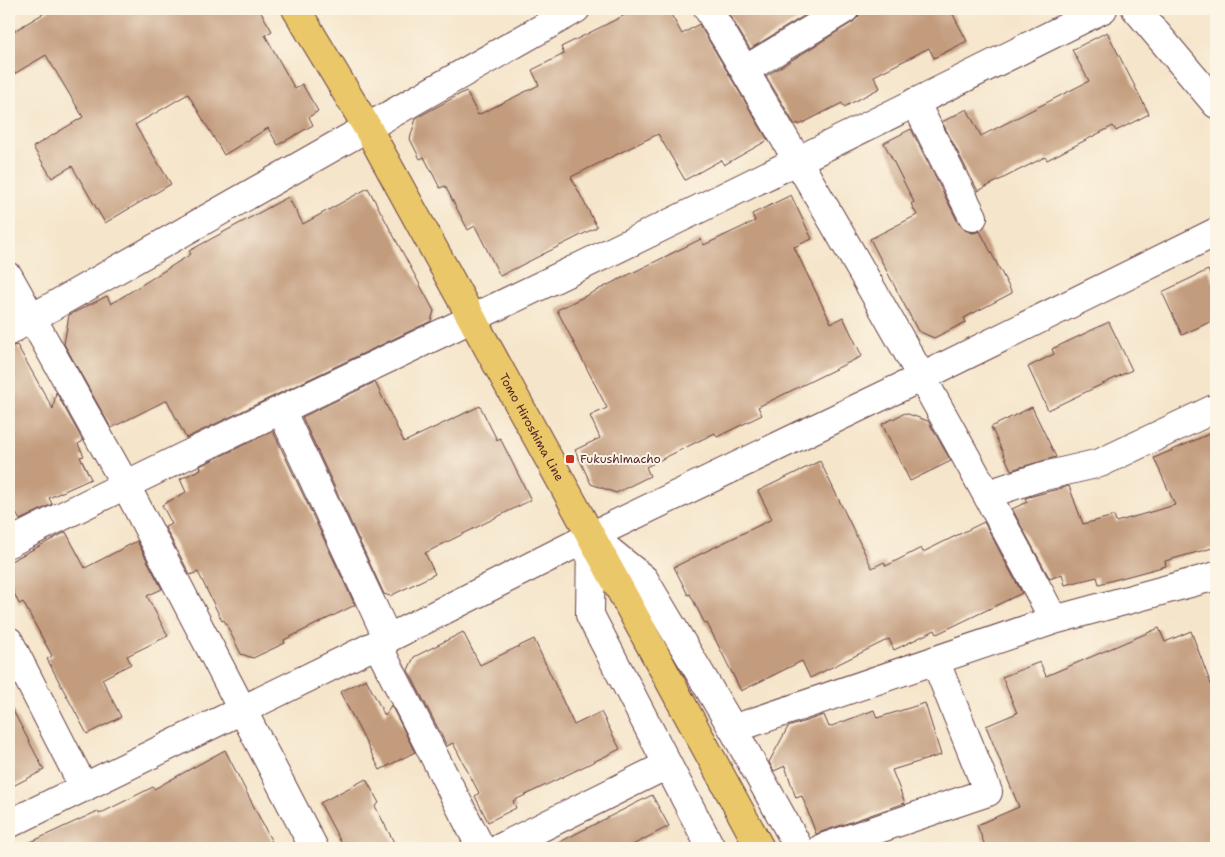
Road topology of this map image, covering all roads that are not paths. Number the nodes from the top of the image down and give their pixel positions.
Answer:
1 (296, 9) edge
2 (576, 9) edge
3 (708, 9) edge
4 (845, 9) edge
5 (1103, 9) edge
6 (1136, 9) edge
7 (745, 70) junction
8 (915, 102) junction
9 (1216, 104) edge
10 (367, 127) junction
11 (799, 160) junction
12 (973, 217) dead end
13 (1216, 232) edge
14 (9, 277) edge
15 (472, 319) junction
16 (20, 324) edge
17 (922, 377) junction
18 (1216, 408) edge
19 (281, 410) junction
20 (124, 484) junction
21 (988, 494) junction
22 (591, 536) junction
23 (9, 543) edge
24 (1216, 576) edge
25 (1054, 620) junction
26 (9, 641) edge
27 (383, 642) junction
28 (935, 660) junction
29 (243, 710) junction
30 (733, 729) junction
31 (667, 765) junction
32 (84, 788) junction
33 (9, 824) edge
34 (314, 848) edge
35 (481, 848) edge
36 (500, 848) edge
37 (711, 848) edge
38 (760, 848) edge
39 (798, 848) edge
40 (822, 848) edge

1 - 10 main road, Tomo Hiroshima Line
2 - 10 street
3 - 7 street
4 - 7 street
5 - 8 street
6 - 9 street
7 - 11 street
8 - 11 street
8 - 12 street
10 - 15 main road, Tomo Hiroshima Line
10 - 16 street
11 - 15 street
11 - 17 street
13 - 17 street
14 - 16 street
15 - 19 street
15 - 22 main road, Tomo Hiroshima Line
16 - 20 street
17 - 21 street
17 - 22 street
18 - 21 street
19 - 20 street
19 - 27 street
20 - 23 street
20 - 29 street
21 - 25 street
22 - 27 street
22 - 30 street
22 - 31 street
22 - 38 main road, Tomo Hiroshima Line
24 - 25 street
25 - 28 street
26 - 32 street
27 - 29 street
27 - 35 street
28 - 30 street
28 - 40 street
29 - 32 street
29 - 34 street
30 - 39 street
31 - 36 street
31 - 37 street
32 - 33 street

